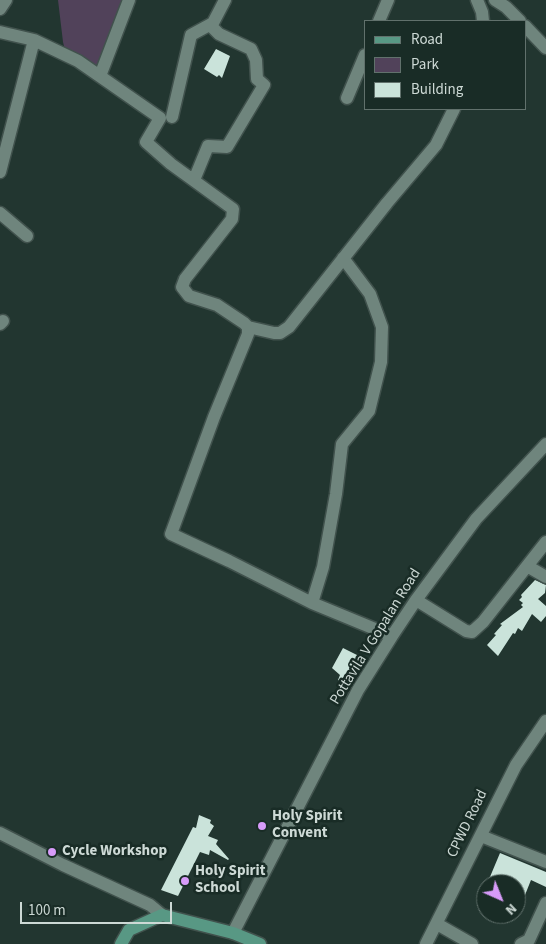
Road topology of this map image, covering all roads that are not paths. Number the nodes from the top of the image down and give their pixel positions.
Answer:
1 (6, 0) edge
2 (129, 0) edge
3 (225, 0) edge
4 (388, 0) edge
5 (477, 0) edge
6 (503, 2) edge
7 (0, 9) edge
8 (379, 20) edge
9 (483, 20) edge
10 (519, 20) edge
11 (213, 23) junction
12 (526, 27) edge
13 (0, 32) edge
14 (34, 40) junction
15 (546, 48) edge
16 (364, 57) edge
17 (100, 76) junction
18 (347, 98) dead end
19 (454, 110) edge
20 (172, 117) dead end
21 (0, 172) edge
22 (194, 180) junction
23 (0, 213) edge
24 (27, 236) dead end
25 (343, 258) junction
26 (248, 327) junction
27 (544, 451) edge
28 (546, 542) edge
29 (527, 566) junction
30 (546, 577) edge
31 (416, 600) junction
32 (312, 604) junction
33 (392, 636) junction
34 (546, 721) edge
35 (0, 833) edge
36 (481, 836) junction
37 (546, 862) edge
38 (546, 903) edge
39 (162, 915) junction
40 (437, 924) junction
41 (233, 933) junction
42 (528, 943) edge
43 (121, 944) edge
44 (260, 944) edge
45 (426, 944) edge
46 (472, 944) edge

1 - 7 street
2 - 17 street
3 - 11 street
4 - 8 street
5 - 9 street
6 - 10 street
11 - 20 street
11 - 22 street
12 - 15 street
13 - 14 street
14 - 17 street
14 - 21 street
16 - 18 street
17 - 22 street
19 - 25 street
22 - 26 street
23 - 24 street
25 - 26 street
25 - 32 street
26 - 32 street
27 - 31 street, Pottavila V Gopalan Road
28 - 29 street
29 - 30 street
29 - 31 street
31 - 33 street, Pottavila V Gopalan Road
32 - 33 street
33 - 41 street, Pottavila V Gopalan Road
34 - 36 street, CPWD Road
35 - 39 street
36 - 37 street
36 - 40 street, CPWD Road
38 - 42 street
39 - 41 main road
39 - 43 main road
40 - 45 street, CPWD Road
40 - 46 street
41 - 44 main road

